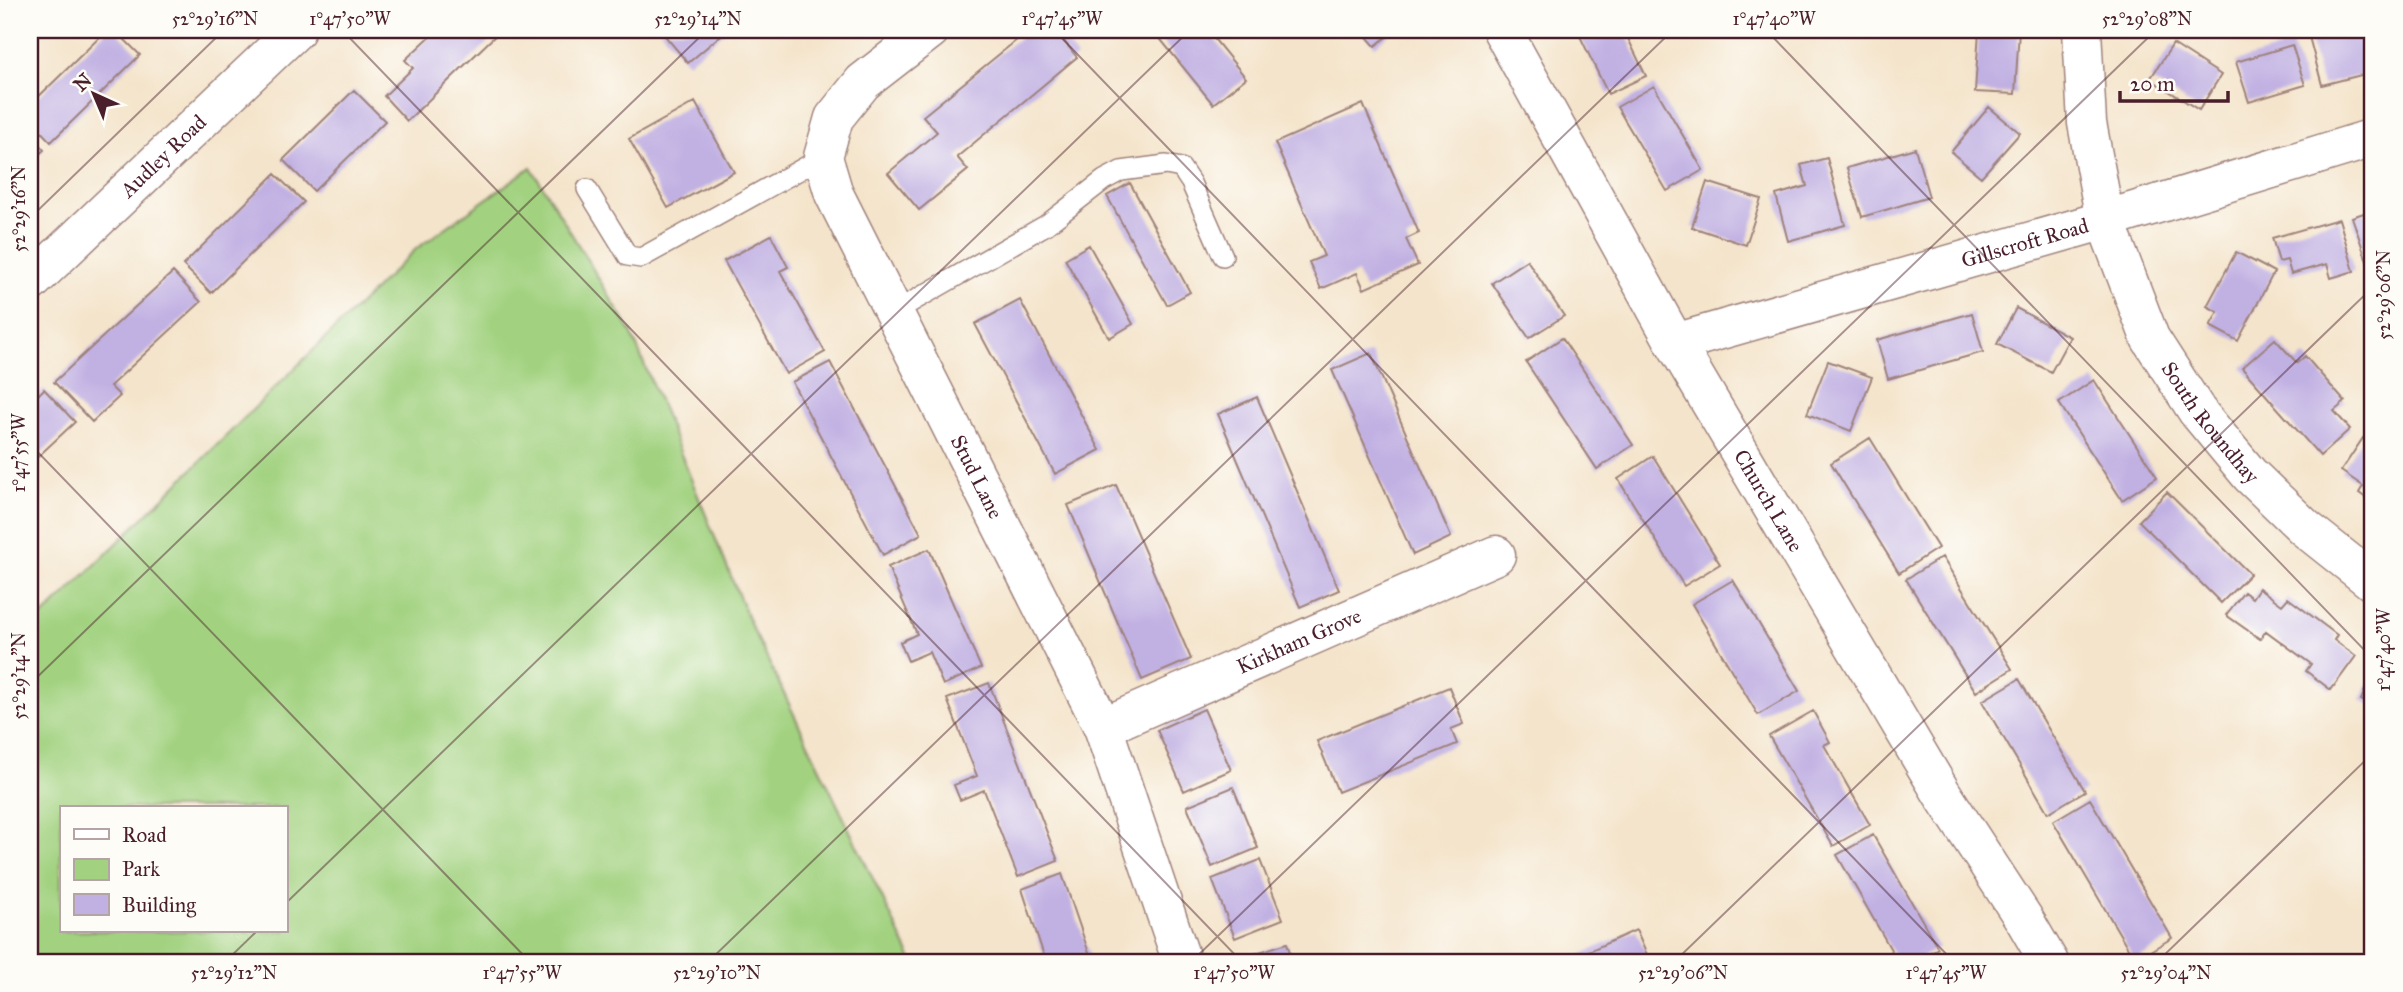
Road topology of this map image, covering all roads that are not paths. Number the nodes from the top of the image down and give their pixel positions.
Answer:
1 (296, 30) edge
2 (930, 30) edge
3 (1502, 30) edge
4 (2082, 30) edge
5 (2373, 138) edge
6 (823, 157) junction
7 (587, 190) dead end
8 (2105, 220) junction
9 (1223, 256) dead end
10 (30, 283) edge
11 (894, 312) junction
12 (1675, 343) junction
13 (1496, 555) dead end
14 (2373, 582) edge
15 (1103, 727) junction
16 (1182, 962) edge
17 (2049, 962) edge

1 - 10 street, Audley Road
2 - 6 street
3 - 12 street, Church Lane
4 - 8 street, South Roundhay
5 - 8 street, Gillscroft Road
6 - 7 lane
6 - 11 street, Stud Lane
8 - 12 street, Gillscroft Road
8 - 14 street, South Roundhay
9 - 11 lane
11 - 15 street, Stud Lane
12 - 17 street, Church Lane
13 - 15 street, Kirkham Grove
15 - 16 street, Stud Lane

